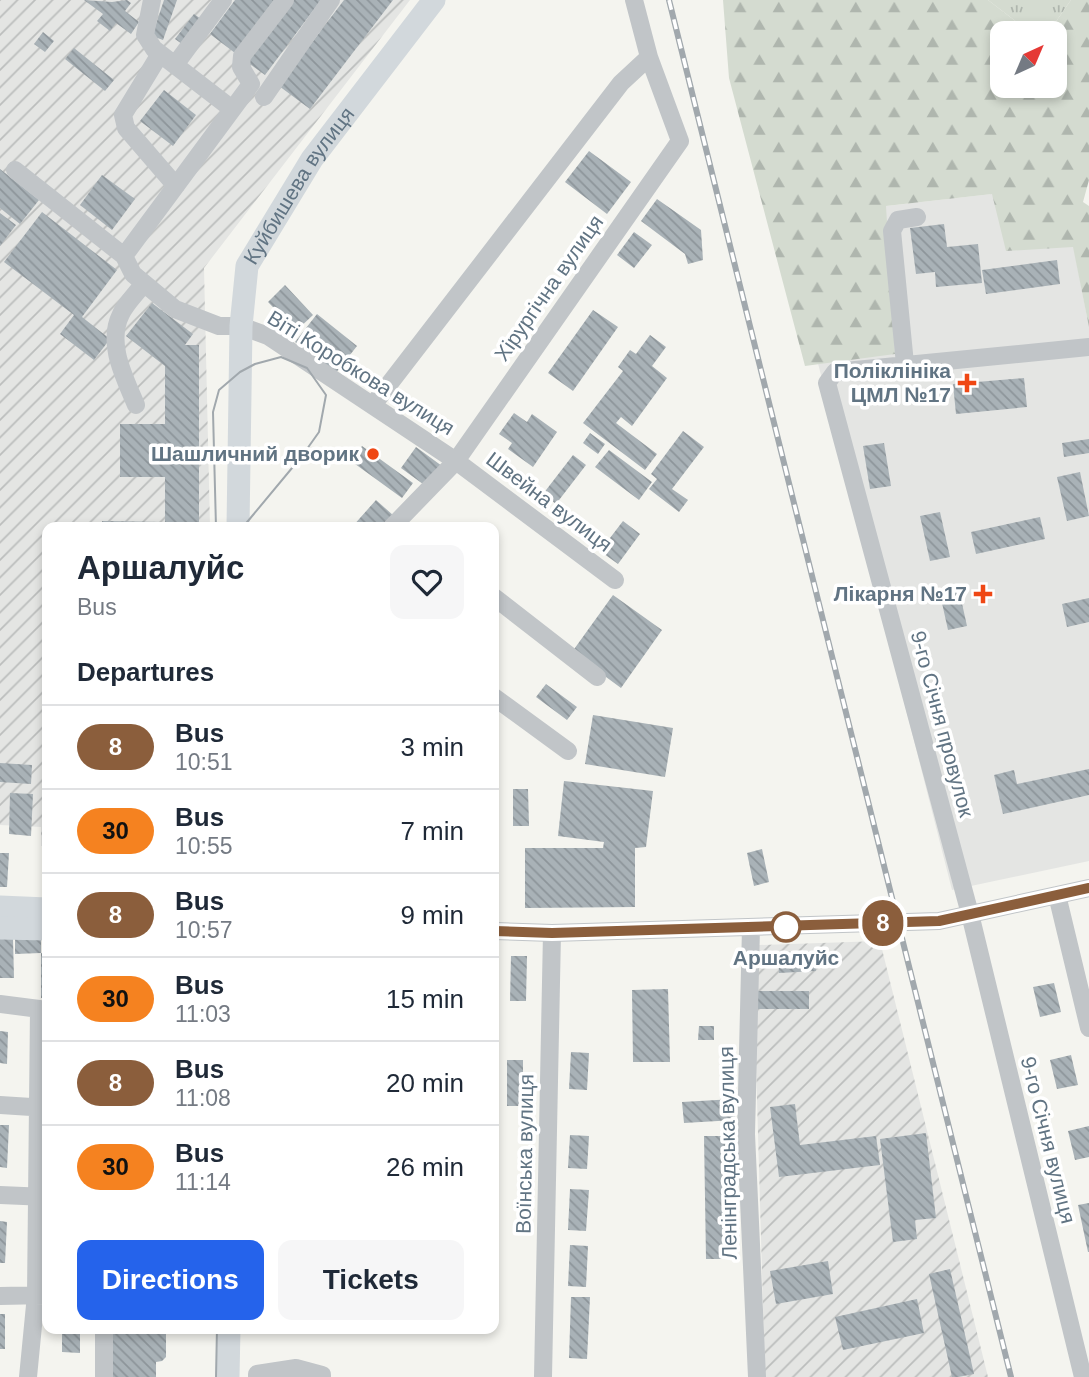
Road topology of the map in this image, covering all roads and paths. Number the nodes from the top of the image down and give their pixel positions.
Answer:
1 (152, 0) edge
2 (223, 0) edge
3 (285, 0) edge
4 (331, 0) edge
5 (434, 0) edge
6 (635, 0) edge
7 (160, 54) junction
8 (649, 57) junction
9 (175, 65) junction
10 (264, 97) dead end
11 (232, 109) junction
12 (15, 170) dead end
13 (176, 186) junction
14 (916, 217) dead end
15 (124, 257) junction
16 (144, 283) junction
17 (241, 326) junction
18 (1089, 347) edge
19 (905, 364) junction
20 (136, 405) dead end
21 (373, 405) junction
22 (456, 461) junction
23 (239, 522) edge
24 (401, 522) edge
25 (615, 580) dead end
26 (499, 601) edge
27 (597, 677) dead end
28 (499, 702) edge
29 (568, 751) dead end
30 (1089, 888) edge
31 (1057, 895) junction
32 (0, 908) edge
33 (42, 909) edge
34 (970, 914) junction
35 (0, 928) edge
36 (751, 928) junction
37 (42, 929) edge
38 (499, 931) edge
39 (552, 933) junction
40 (0, 1003) edge
41 (42, 1010) edge
42 (1089, 1028) edge
43 (0, 1105) edge
44 (42, 1107) edge
45 (0, 1195) edge
46 (42, 1197) edge
47 (42, 1295) edge
48 (0, 1296) edge
49 (104, 1334) edge
50 (229, 1334) edge
51 (28, 1377) edge
52 (104, 1377) edge
53 (228, 1377) edge
54 (257, 1377) edge
55 (322, 1377) edge
56 (543, 1377) edge
57 (757, 1377) edge
58 (1083, 1377) edge

1 - 7 street
2 - 9 street
3 - 11 street
4 - 10 street
5 - 17 main road, Куйбишева вулиця
6 - 8 street
7 - 9 street
7 - 13 street
8 - 21 street
8 - 22 street, Хірургічна вулиця
9 - 11 street
11 - 13 street
12 - 15 street, Віті Коробкова вулиця
13 - 15 street
14 - 19 street
15 - 16 street, Віті Коробкова вулиця
16 - 17 street, Віті Коробкова вулиця
16 - 20 street
17 - 21 street, Віті Коробкова вулиця
17 - 23 main road, Куйбишева вулиця
18 - 19 street
19 - 34 street, 9-го Січня провулок
21 - 22 street, Віті Коробкова вулиця
22 - 24 street, Швейна вулиця
22 - 25 street, Швейна вулиця
26 - 27 street
28 - 29 street
30 - 31 street
31 - 34 street
31 - 42 street
32 - 33 main road
34 - 36 street
34 - 58 street, 9-го Січня вулиця
35 - 37 main road
36 - 39 street
36 - 57 street, Ленінградська вулиця
38 - 39 street
39 - 56 street, Воїнська вулиця
40 - 41 street
43 - 44 street
45 - 46 street
46 - 47 street
47 - 48 street
47 - 51 street
49 - 52 street
50 - 53 main road
54 - 55 street

